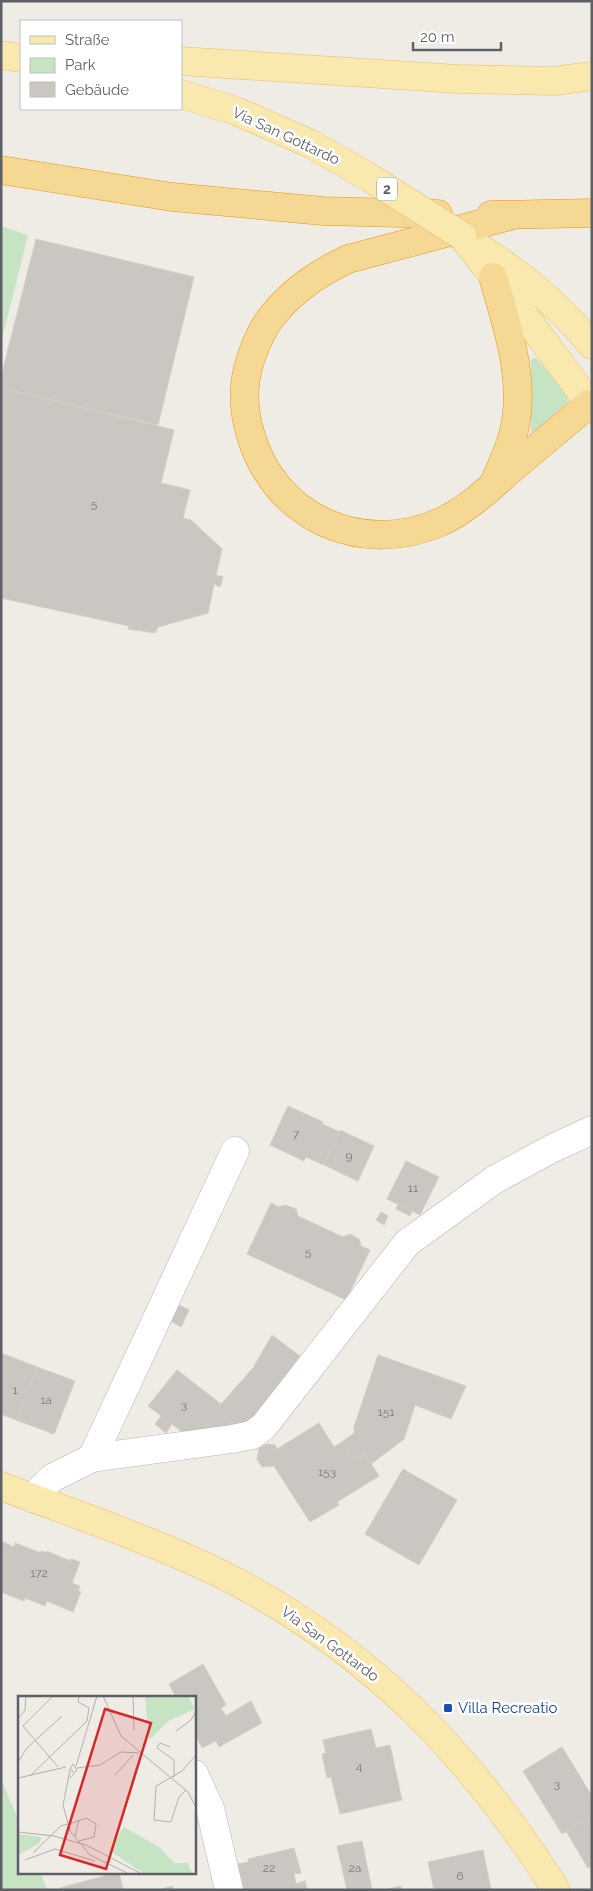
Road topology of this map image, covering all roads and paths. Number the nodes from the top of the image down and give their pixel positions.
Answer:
1 (1, 49) edge
2 (20, 51) edge
3 (1, 55) edge
4 (20, 58) edge
5 (182, 61) edge
6 (592, 76) edge
7 (182, 94) edge
8 (1, 170) edge
9 (592, 213) edge
10 (510, 216) junction
11 (462, 236) junction
12 (493, 277) junction
13 (592, 345) edge
14 (591, 404) edge
15 (493, 485) junction
16 (592, 1130) edge
17 (235, 1150) dead end
18 (92, 1458) junction
19 (1, 1486) edge
20 (32, 1498) junction
21 (195, 1776) edge
22 (229, 1890) edge
23 (556, 1890) edge

1 - 2 main road
3 - 4 main road
5 - 6 main road
7 - 11 main road, Via San Gottardo / 2, bridge
8 - 10 highway
9 - 10 highway
10 - 15 highway
11 - 12 main road, Via San Gottardo / 2
11 - 13 main road, Via San Gottardo / 2
12 - 14 main road, Via San Gottardo / 2
12 - 15 highway
14 - 15 highway
16 - 18 street
17 - 18 street
18 - 20 street
19 - 20 main road, Via San Gottardo
20 - 23 main road, Via San Gottardo
21 - 22 street

